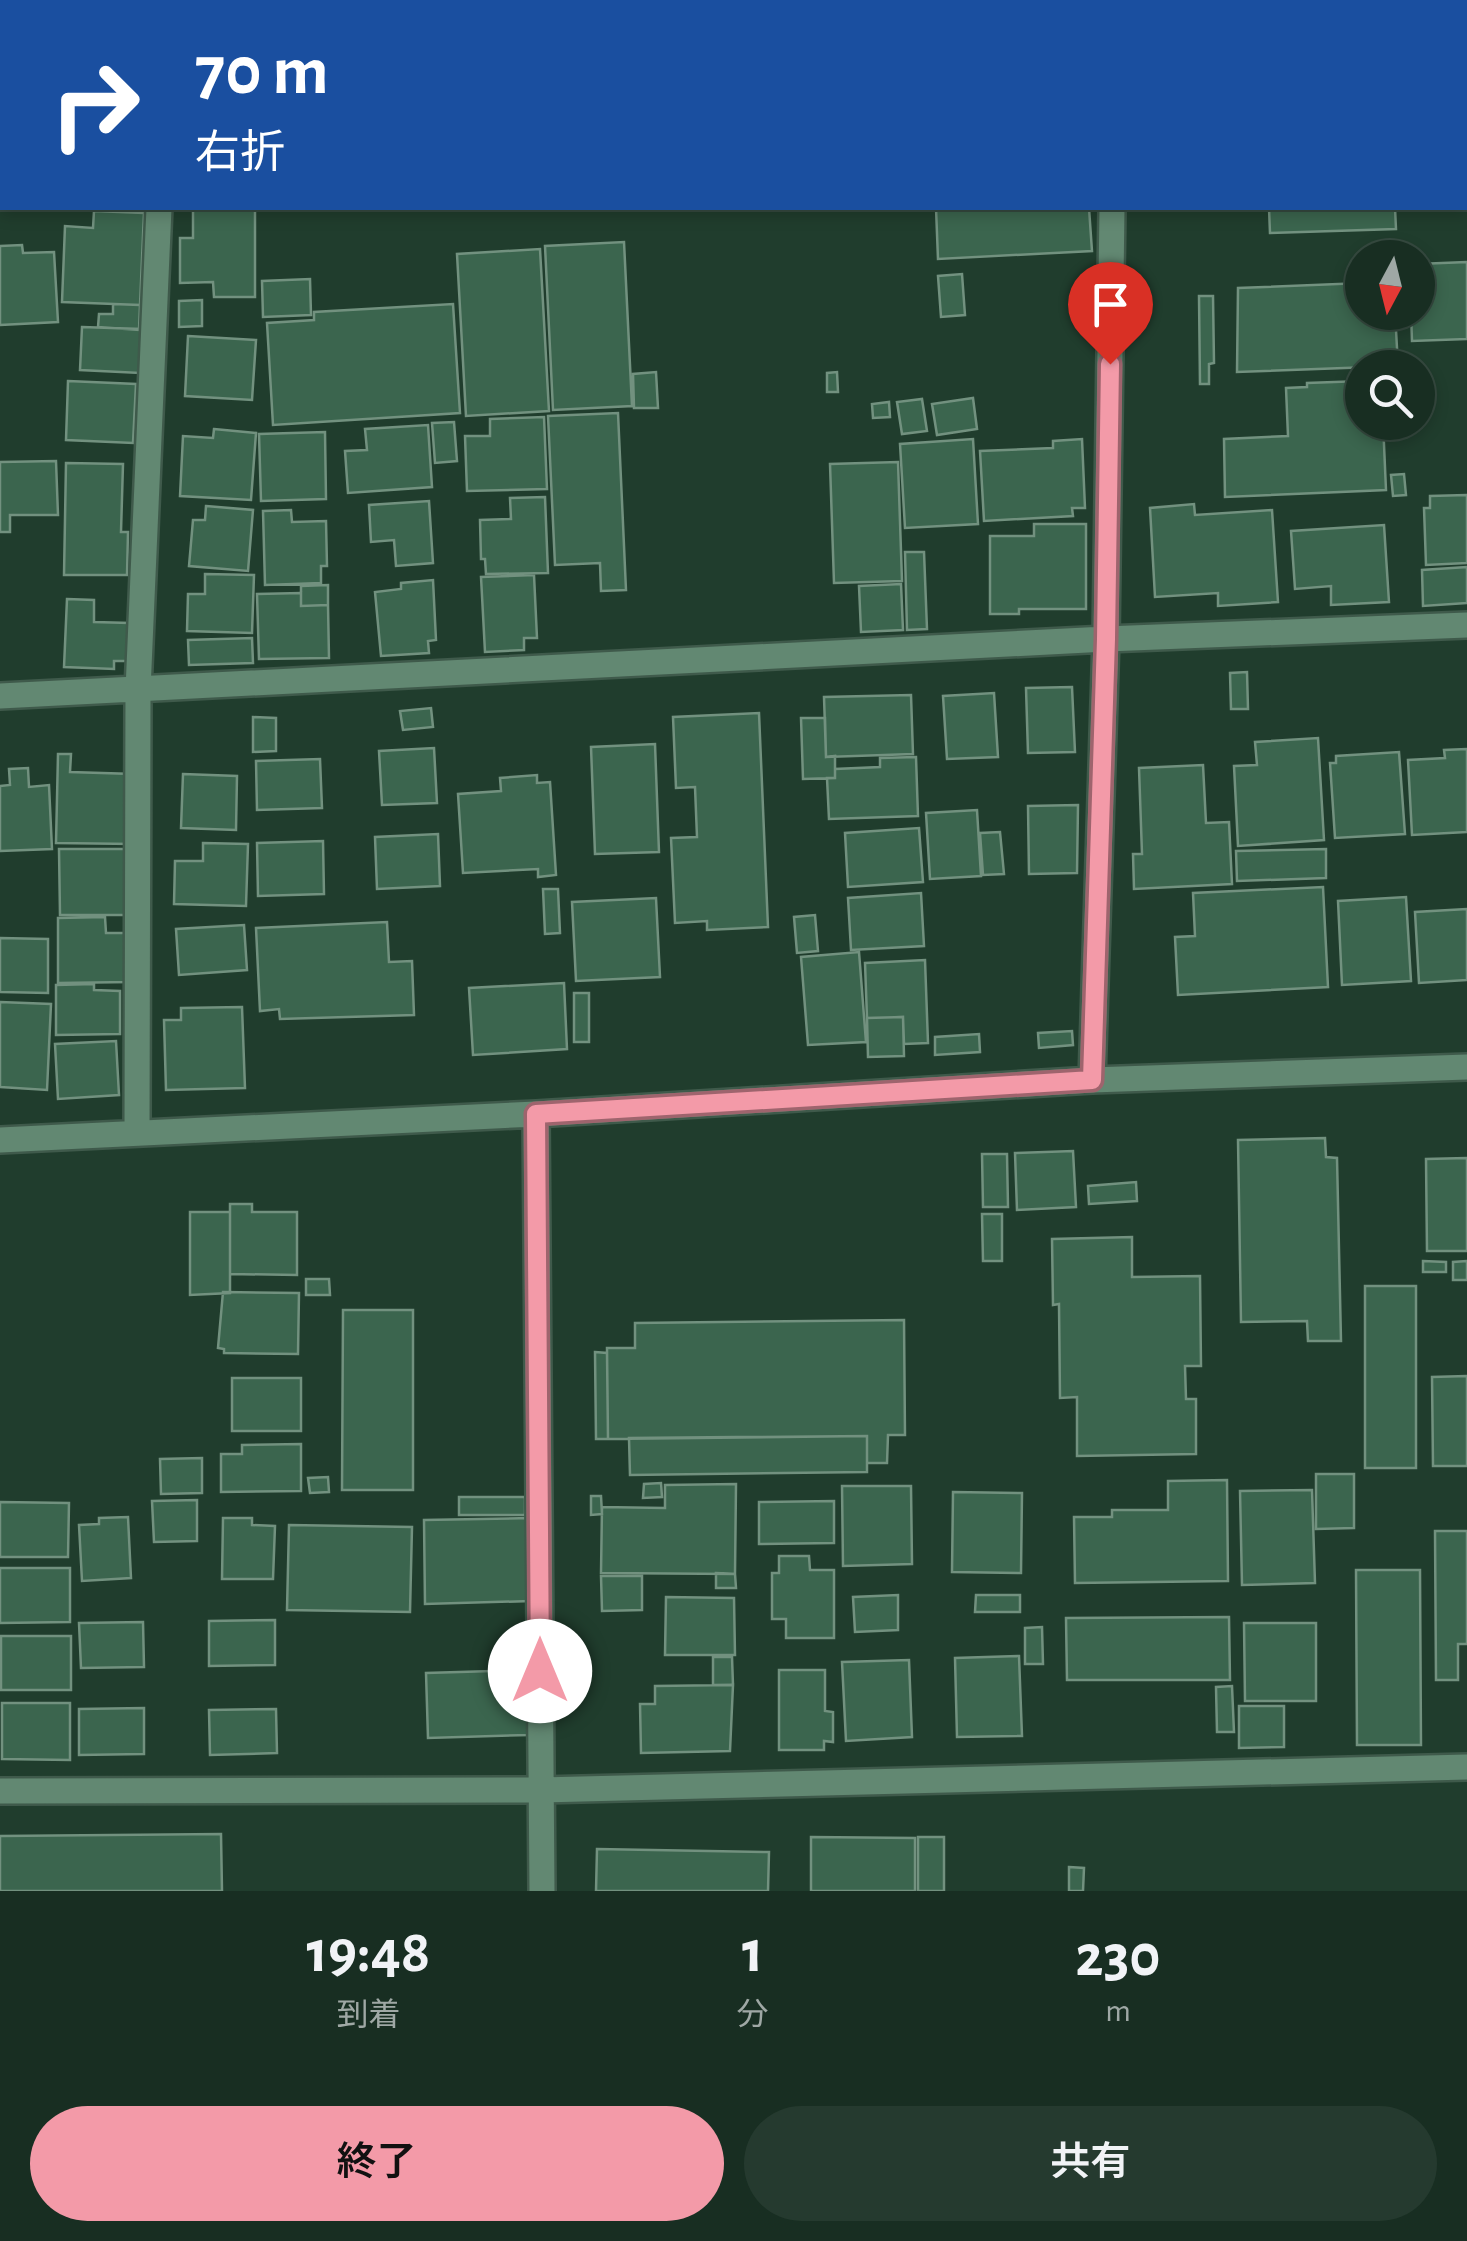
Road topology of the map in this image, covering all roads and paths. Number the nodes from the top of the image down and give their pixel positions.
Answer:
1 (160, 210) edge
2 (1112, 210) edge
3 (1467, 625) edge
4 (1106, 639) junction
5 (138, 690) junction
6 (0, 696) edge
7 (1467, 1066) edge
8 (1092, 1080) junction
9 (536, 1114) junction
10 (138, 1133) junction
11 (0, 1140) edge
12 (1467, 1766) edge
13 (541, 1790) junction
14 (0, 1791) edge
15 (542, 1891) edge

1 - 5 street
2 - 4 street
3 - 4 street
4 - 5 street
4 - 8 street
5 - 6 street
5 - 10 street
7 - 8 street
8 - 9 street
9 - 10 street
9 - 13 street
10 - 11 street
12 - 13 street
13 - 14 street
13 - 15 street

